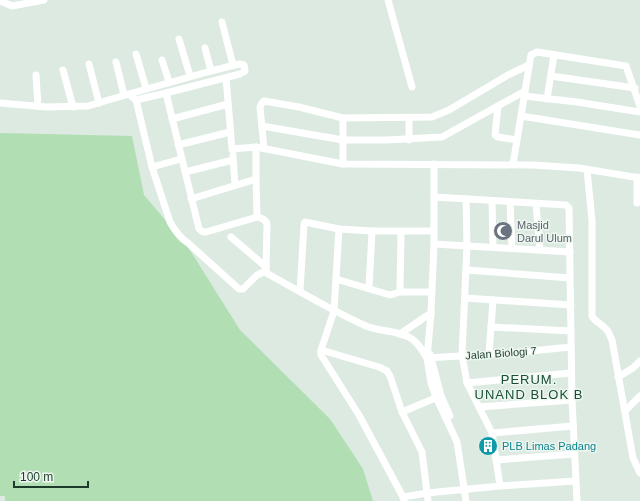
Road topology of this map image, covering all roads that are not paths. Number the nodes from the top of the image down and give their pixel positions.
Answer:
1 (0, 0) edge
2 (44, 0) edge
3 (388, 0) edge
4 (222, 22) dead end
5 (179, 39) dead end
6 (205, 48) dead end
7 (136, 54) dead end
8 (554, 55) junction
9 (624, 59) dead end
10 (162, 60) dead end
11 (116, 62) dead end
12 (88, 64) dead end
13 (233, 65) junction
14 (529, 65) junction
15 (626, 66) junction
16 (63, 70) dead end
17 (211, 70) junction
18 (36, 76) dead end
19 (190, 76) junction
20 (551, 76) junction
21 (226, 78) junction
22 (169, 82) junction
23 (412, 87) dead end
24 (146, 88) junction
25 (635, 88) junction
26 (166, 93) junction
27 (525, 93) junction
28 (127, 94) junction
29 (547, 99) junction
30 (136, 100) junction
31 (0, 103) edge
32 (98, 103) junction
33 (228, 104) junction
34 (38, 106) junction
35 (498, 106) junction
36 (640, 106) edge
37 (73, 107) junction
38 (640, 112) edge
39 (521, 116) junction
40 (344, 118) junction
41 (409, 118) junction
42 (172, 119) junction
43 (262, 126) junction
44 (230, 132) junction
45 (640, 135) edge
46 (343, 140) junction
47 (409, 140) junction
48 (517, 140) junction
49 (178, 145) junction
50 (260, 148) junction
51 (232, 149) junction
52 (181, 158) junction
53 (233, 160) junction
54 (343, 164) junction
55 (434, 164) junction
56 (513, 164) junction
57 (152, 167) junction
58 (587, 170) junction
59 (185, 172) junction
60 (638, 177) edge
61 (256, 179) junction
62 (235, 185) junction
63 (434, 197) junction
64 (191, 199) junction
65 (466, 199) junction
66 (492, 201) junction
67 (510, 202) junction
68 (637, 203) dead end
69 (536, 204) junction
70 (257, 217) junction
71 (339, 229) junction
72 (372, 231) junction
73 (434, 231) junction
74 (401, 232) junction
75 (231, 237) dead end
76 (434, 244) junction
77 (467, 245) junction
78 (493, 247) junction
79 (512, 248) junction
80 (540, 250) junction
81 (570, 252) junction
82 (266, 269) junction
83 (467, 270) junction
84 (570, 278) junction
85 (336, 279) junction
86 (369, 288) junction
87 (300, 291) junction
88 (400, 292) junction
89 (432, 292) junction
90 (465, 298) junction
91 (493, 300) junction
92 (571, 305) junction
93 (334, 311) junction
94 (431, 313) junction
95 (491, 327) junction
96 (571, 331) junction
97 (400, 334) junction
98 (571, 347) junction
99 (320, 350) junction
100 (489, 354) junction
101 (462, 356) junction
102 (429, 358) junction
103 (636, 365) edge
104 (571, 373) junction
105 (618, 377) junction
106 (468, 383) junction
107 (439, 396) junction
108 (640, 396) edge
109 (572, 400) junction
110 (479, 407) junction
111 (625, 411) junction
112 (402, 412) junction
113 (573, 426) junction
114 (492, 433) junction
115 (574, 454) junction
116 (496, 460) junction
117 (640, 473) edge
118 (575, 481) junction
119 (500, 486) junction
120 (466, 490) junction
121 (427, 493) junction
122 (403, 499) edge
123 (428, 501) edge
124 (468, 501) edge
125 (577, 501) edge

1 - 2 street
3 - 23 street
4 - 13 street
5 - 19 street
6 - 17 street
7 - 24 street
8 - 14 street
8 - 15 street
8 - 20 street
9 - 15 street
10 - 22 street
11 - 28 street
12 - 32 street
13 - 17 street
13 - 21 street
14 - 27 street
14 - 41 street
15 - 25 street
16 - 37 street
17 - 19 street
18 - 34 street
19 - 22 street
20 - 25 street
20 - 29 street
21 - 26 street
21 - 33 street
22 - 24 street
24 - 28 street
25 - 36 street
26 - 30 street
26 - 42 street
27 - 29 street
27 - 35 street
27 - 39 street
28 - 30 street
28 - 32 street
29 - 38 street
30 - 57 street
31 - 34 street
32 - 37 street
33 - 42 street
33 - 44 street
34 - 37 street
35 - 47 street
35 - 48 street
39 - 45 street
39 - 48 street
40 - 41 street
40 - 43 street
40 - 46 street
41 - 47 street
42 - 49 street
43 - 46 street
43 - 50 street
44 - 49 street
44 - 51 street
46 - 47 street
46 - 54 street
48 - 56 street
49 - 52 street
50 - 51 street
50 - 54 street
50 - 61 street
51 - 53 street
52 - 57 street
52 - 59 street
53 - 59 street
53 - 62 street
54 - 55 street
55 - 56 street
55 - 63 street
56 - 58 street
57 - 82 street
58 - 60 street
58 - 105 street
59 - 64 street
60 - 68 street
61 - 62 street
61 - 70 street
62 - 64 street
63 - 65 street
63 - 73 street
64 - 70 street
65 - 66 street
65 - 77 street
66 - 67 street
66 - 78 street
67 - 69 street
67 - 79 street
69 - 80 street
69 - 81 street
70 - 82 street
71 - 72 street
71 - 85 street
71 - 87 street
72 - 74 street
72 - 86 street
73 - 74 street
73 - 76 street
74 - 88 street
75 - 82 street
76 - 77 street
76 - 89 street
77 - 78 street
77 - 83 street
78 - 79 street
79 - 80 street
80 - 81 street
81 - 84 street
82 - 87 street
83 - 84 street
83 - 90 street
84 - 92 street
85 - 86 street
85 - 93 street
86 - 88 street
87 - 93 street
88 - 89 street
89 - 94 street
90 - 91 street
90 - 101 street
91 - 92 street
91 - 95 street
92 - 96 street
93 - 97 street
93 - 99 street
94 - 97 street
94 - 102 street
95 - 96 street
95 - 100 street
96 - 98 street
97 - 102 street
98 - 100 street, Jalan Biologi 7
98 - 104 street
99 - 112 street
99 - 122 street
100 - 101 street, Jalan Biologi 7
101 - 102 street, Jalan Biologi 7
101 - 106 street
102 - 107 street
103 - 105 street
104 - 106 street
104 - 109 street
105 - 111 street
106 - 110 street
107 - 112 street
107 - 120 street
108 - 111 street
109 - 110 street
109 - 113 street
110 - 114 street
111 - 117 street
112 - 121 street
113 - 114 street
113 - 115 street
114 - 116 street
115 - 116 street
115 - 118 street
116 - 119 street
118 - 119 street
118 - 125 street
119 - 120 street
120 - 121 street
120 - 124 street
121 - 122 street
121 - 123 street

